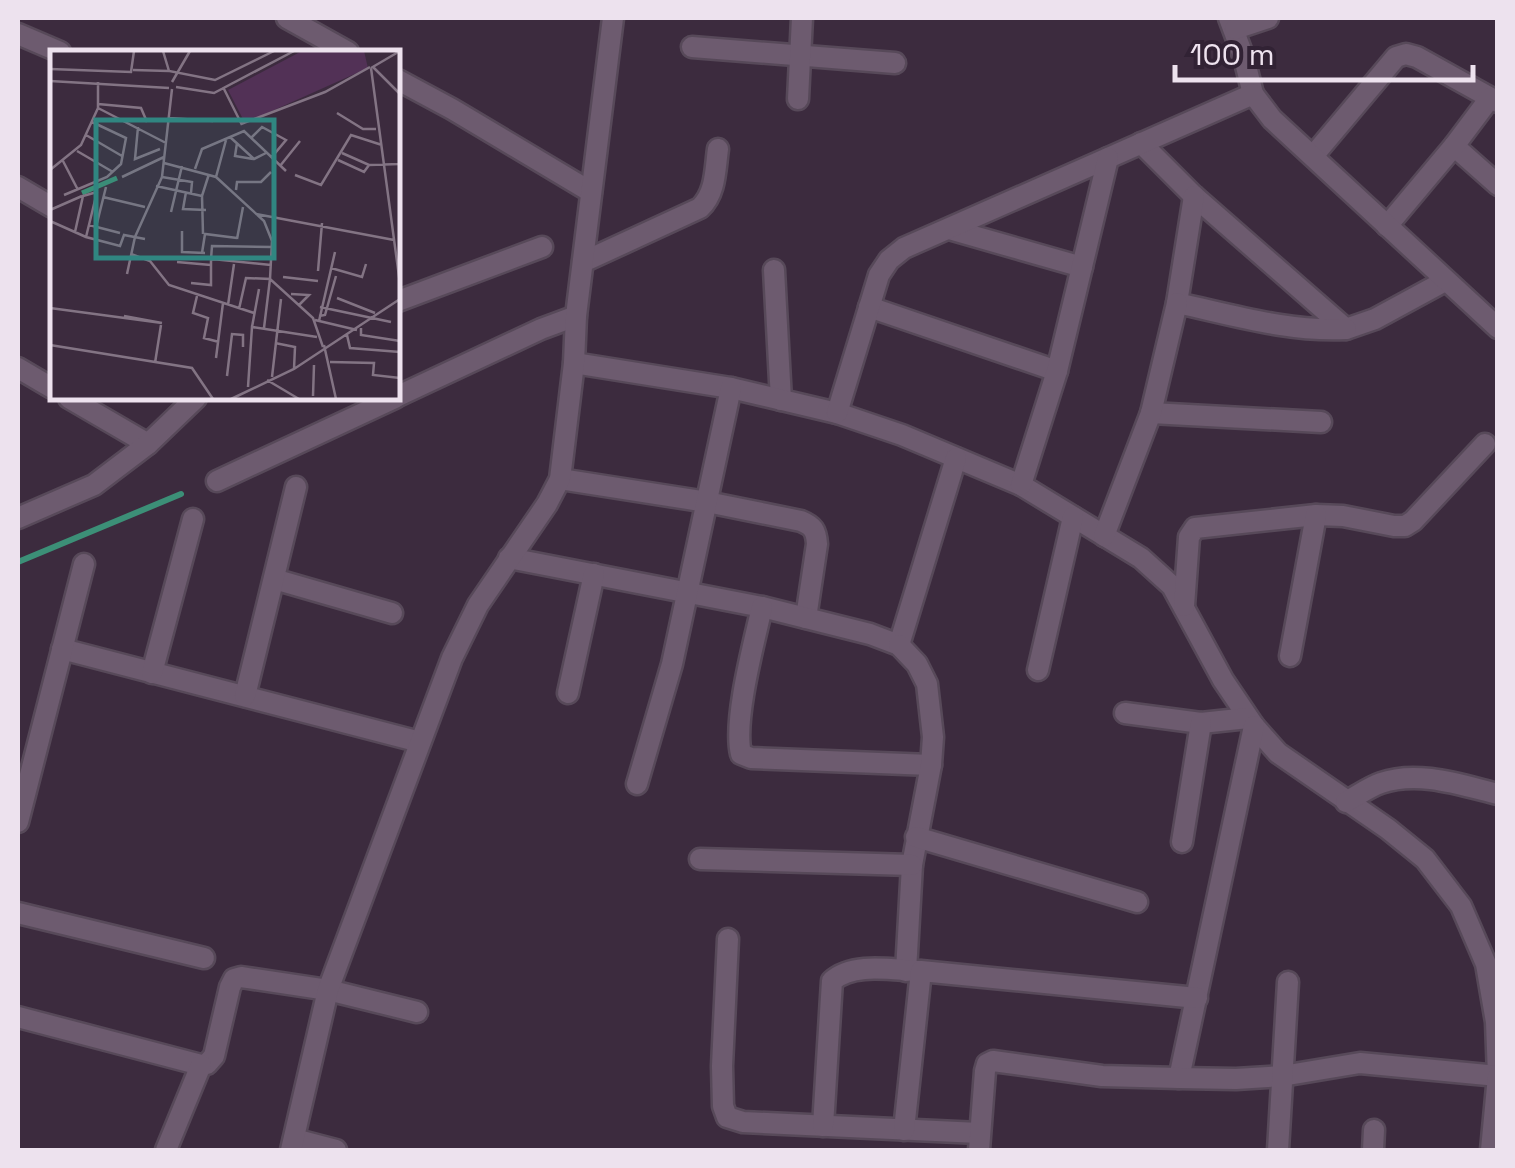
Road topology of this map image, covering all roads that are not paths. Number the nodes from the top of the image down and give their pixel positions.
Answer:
1 (287, 18) edge
2 (613, 18) edge
3 (802, 18) edge
4 (1268, 18) edge
5 (1232, 24) edge
6 (18, 34) edge
7 (692, 46) dead end
8 (55, 50) edge
9 (344, 50) edge
10 (800, 56) junction
11 (894, 64) dead end
12 (400, 81) edge
13 (1253, 94) junction
14 (798, 99) dead end
15 (1494, 100) edge
16 (1141, 143) junction
17 (1454, 146) junction
18 (718, 149) dead end
19 (1313, 156) junction
20 (1108, 158) junction
21 (1498, 186) edge
22 (18, 187) edge
23 (591, 192) junction
24 (1194, 196) junction
25 (50, 206) edge
26 (1387, 226) junction
27 (949, 228) junction
28 (542, 247) dead end
29 (583, 262) junction
30 (1082, 267) junction
31 (774, 270) dead end
32 (1445, 280) junction
33 (400, 300) edge
34 (1178, 303) junction
35 (869, 307) junction
36 (576, 316) junction
37 (1495, 320) edge
38 (1346, 329) junction
39 (574, 362) junction
40 (18, 368) edge
41 (1057, 371) junction
42 (50, 387) edge
43 (731, 388) junction
44 (400, 395) edge
45 (194, 400) edge
46 (390, 400) edge
47 (781, 400) junction
48 (98, 404) edge
49 (837, 413) junction
50 (1151, 413) junction
51 (1321, 422) dead end
52 (148, 444) junction
53 (1485, 444) dead end
54 (956, 458) junction
55 (560, 479) junction
56 (217, 481) dead end
57 (1021, 484) junction
58 (296, 486) dead end
59 (707, 502) junction
60 (1316, 515) junction
61 (1072, 517) junction
62 (18, 518) edge
63 (193, 519) dead end
64 (1104, 536) junction
65 (509, 558) junction
66 (84, 564) dead end
67 (594, 574) junction
68 (274, 579) junction
69 (688, 592) junction
70 (1184, 606) junction
71 (762, 607) junction
72 (392, 613) dead end
73 (806, 618) junction
74 (900, 645) junction
75 (62, 649) junction
76 (1290, 656) dead end
77 (1038, 670) dead end
78 (152, 673) junction
79 (568, 694) dead end
80 (246, 696) junction
81 (1125, 713) dead end
82 (1251, 722) junction
83 (1201, 724) junction
84 (420, 742) junction
85 (931, 764) junction
86 (638, 784) dead end
87 (1498, 794) edge
88 (1346, 802) junction
89 (18, 822) edge
90 (916, 837) junction
91 (1182, 842) dead end
92 (700, 859) dead end
93 (912, 865) junction
94 (1137, 902) dead end
95 (18, 913) edge
96 (728, 938) dead end
97 (204, 958) dead end
98 (914, 971) junction
99 (1288, 982) dead end
100 (328, 990) junction
101 (1197, 998) junction
102 (417, 1012) dead end
103 (18, 1017) edge
104 (200, 1066) junction
105 (1282, 1076) junction
106 (1180, 1078) junction
107 (1497, 1084) edge
108 (823, 1126) junction
109 (904, 1130) junction
110 (979, 1142) edge
111 (293, 1144) edge
112 (166, 1150) edge
113 (336, 1150) edge
114 (1278, 1150) edge
115 (1491, 1150) edge

1 - 9 street
2 - 23 street
3 - 10 street
4 - 5 street
5 - 13 street
6 - 8 street
7 - 10 street
10 - 11 street
10 - 14 street
12 - 23 street
13 - 16 street
13 - 19 street
15 - 17 street
15 - 19 street
16 - 20 street
16 - 24 street
17 - 21 street
17 - 26 street
18 - 29 street
19 - 26 street
20 - 27 street
20 - 30 street
22 - 25 street
23 - 29 street
24 - 34 street
24 - 38 street
26 - 32 street
27 - 30 street
27 - 35 street
28 - 33 street
29 - 36 street
30 - 41 street
31 - 47 street
32 - 37 street
32 - 38 street
34 - 38 street
34 - 50 street
35 - 41 street
35 - 49 street
36 - 39 street
36 - 44 street
39 - 43 street
39 - 55 street
40 - 42 street
41 - 57 street
43 - 47 street
43 - 59 street
45 - 52 street
46 - 56 street
47 - 49 street
48 - 52 street
49 - 54 street
50 - 51 street
50 - 64 street
52 - 62 street
53 - 60 street
54 - 57 street
54 - 74 street
55 - 59 street
55 - 65 street
57 - 61 street
58 - 68 street
59 - 69 street
59 - 73 street
60 - 70 street
60 - 76 street
61 - 64 street
61 - 77 street
63 - 78 street
64 - 70 street
65 - 67 street
65 - 84 street
66 - 75 street
67 - 69 street
67 - 79 street
68 - 72 street
68 - 80 street
69 - 71 street
69 - 86 street
70 - 82 street
71 - 73 street
71 - 85 street
73 - 74 street
74 - 85 street
75 - 78 street
75 - 89 street
78 - 80 street
80 - 84 street
81 - 83 street
82 - 83 street
82 - 88 street
82 - 101 street
83 - 91 street
84 - 100 street
85 - 90 street
87 - 88 street
88 - 107 street
90 - 93 street
90 - 94 street
92 - 93 street
93 - 98 street
95 - 97 street
96 - 108 street
98 - 101 street
98 - 108 street
98 - 109 street
99 - 105 street
100 - 102 street
100 - 104 street
100 - 111 street
101 - 106 street
103 - 104 street
104 - 112 street
105 - 106 street
105 - 107 street
105 - 114 street
106 - 110 street
107 - 115 street
108 - 109 street
109 - 110 street
111 - 113 street

